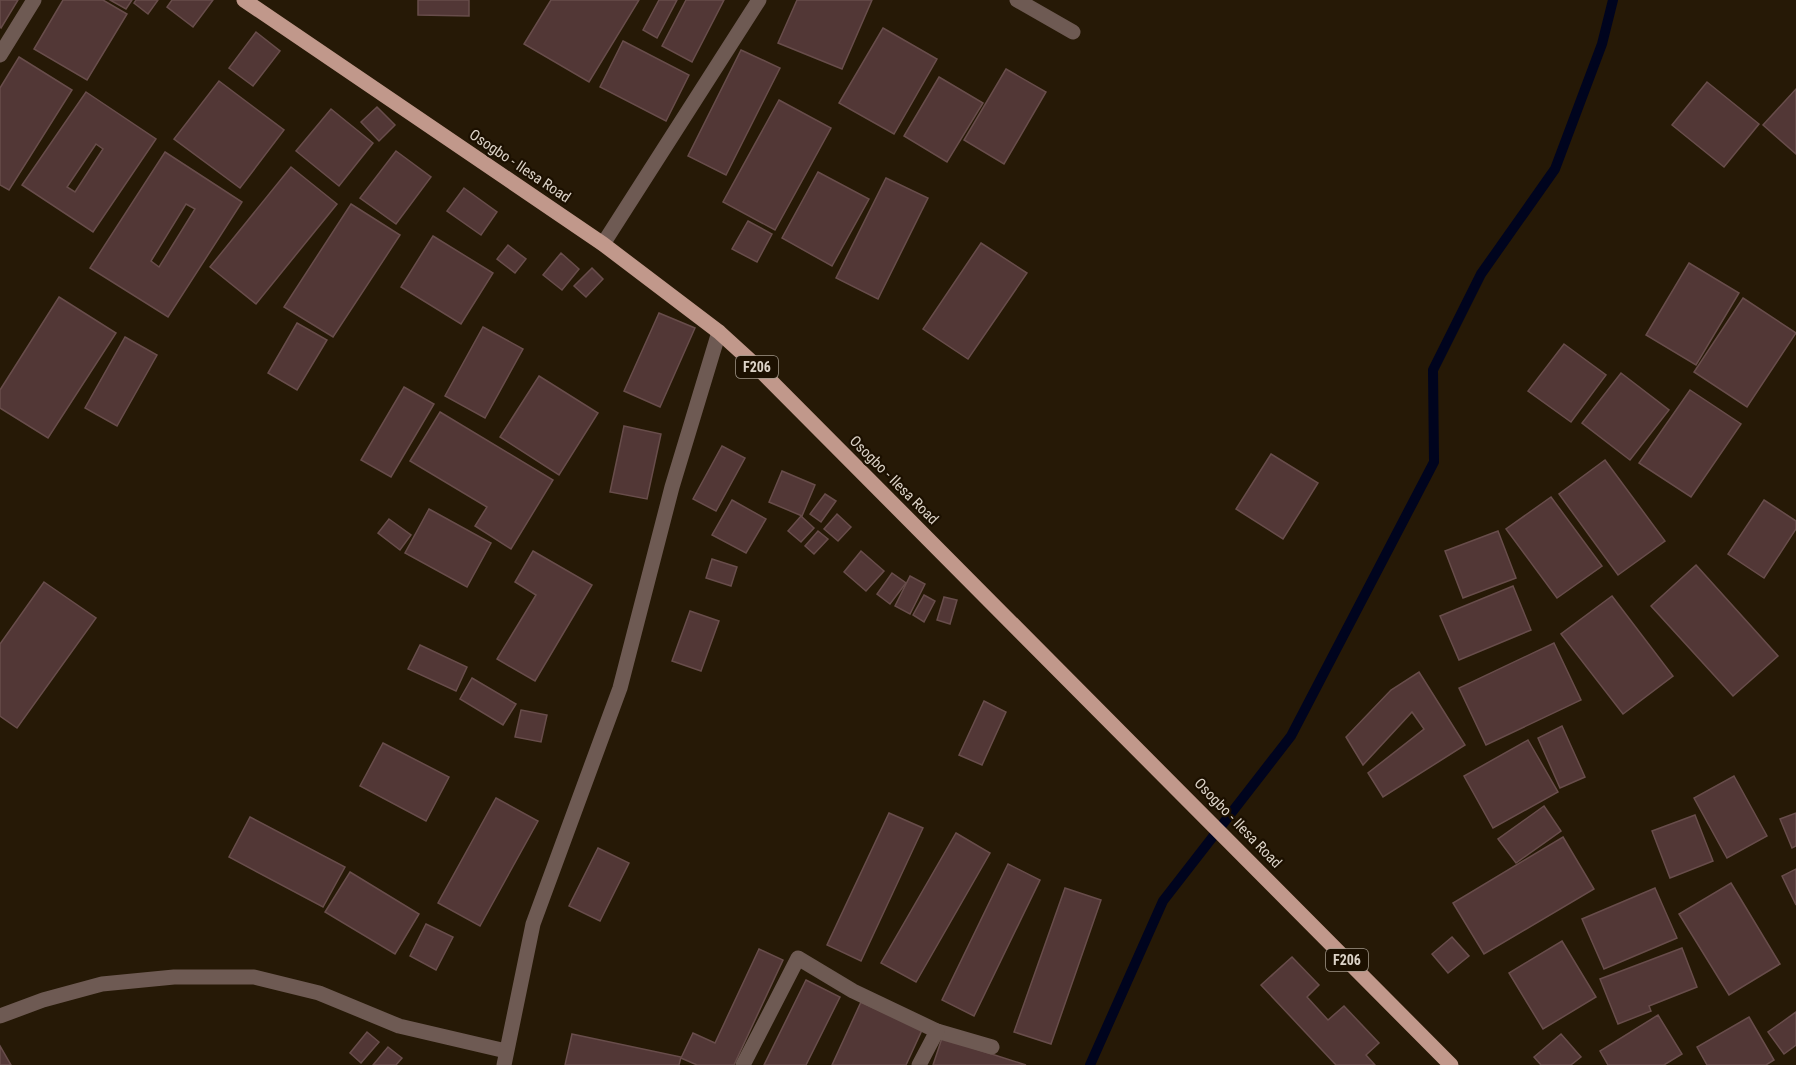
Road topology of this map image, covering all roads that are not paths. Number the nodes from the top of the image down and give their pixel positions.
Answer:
1 (34, 0) edge
2 (244, 0) edge
3 (759, 0) edge
4 (1017, 0) edge
5 (1073, 32) dead end
6 (0, 55) edge
7 (603, 244) junction
8 (719, 332) junction
9 (0, 1016) edge
10 (937, 1031) junction
11 (993, 1047) dead end
12 (505, 1058) edge
13 (743, 1065) edge
14 (919, 1065) edge
15 (1451, 1065) edge

1 - 6 street
2 - 7 main road, Osogbo - Ilesa Road / F206
3 - 7 street
4 - 5 street
7 - 8 main road, Osogbo - Ilesa Road / F206
8 - 12 street
8 - 15 main road, Osogbo - Ilesa Road / F206
9 - 12 street
10 - 11 street
10 - 13 street
10 - 14 street

